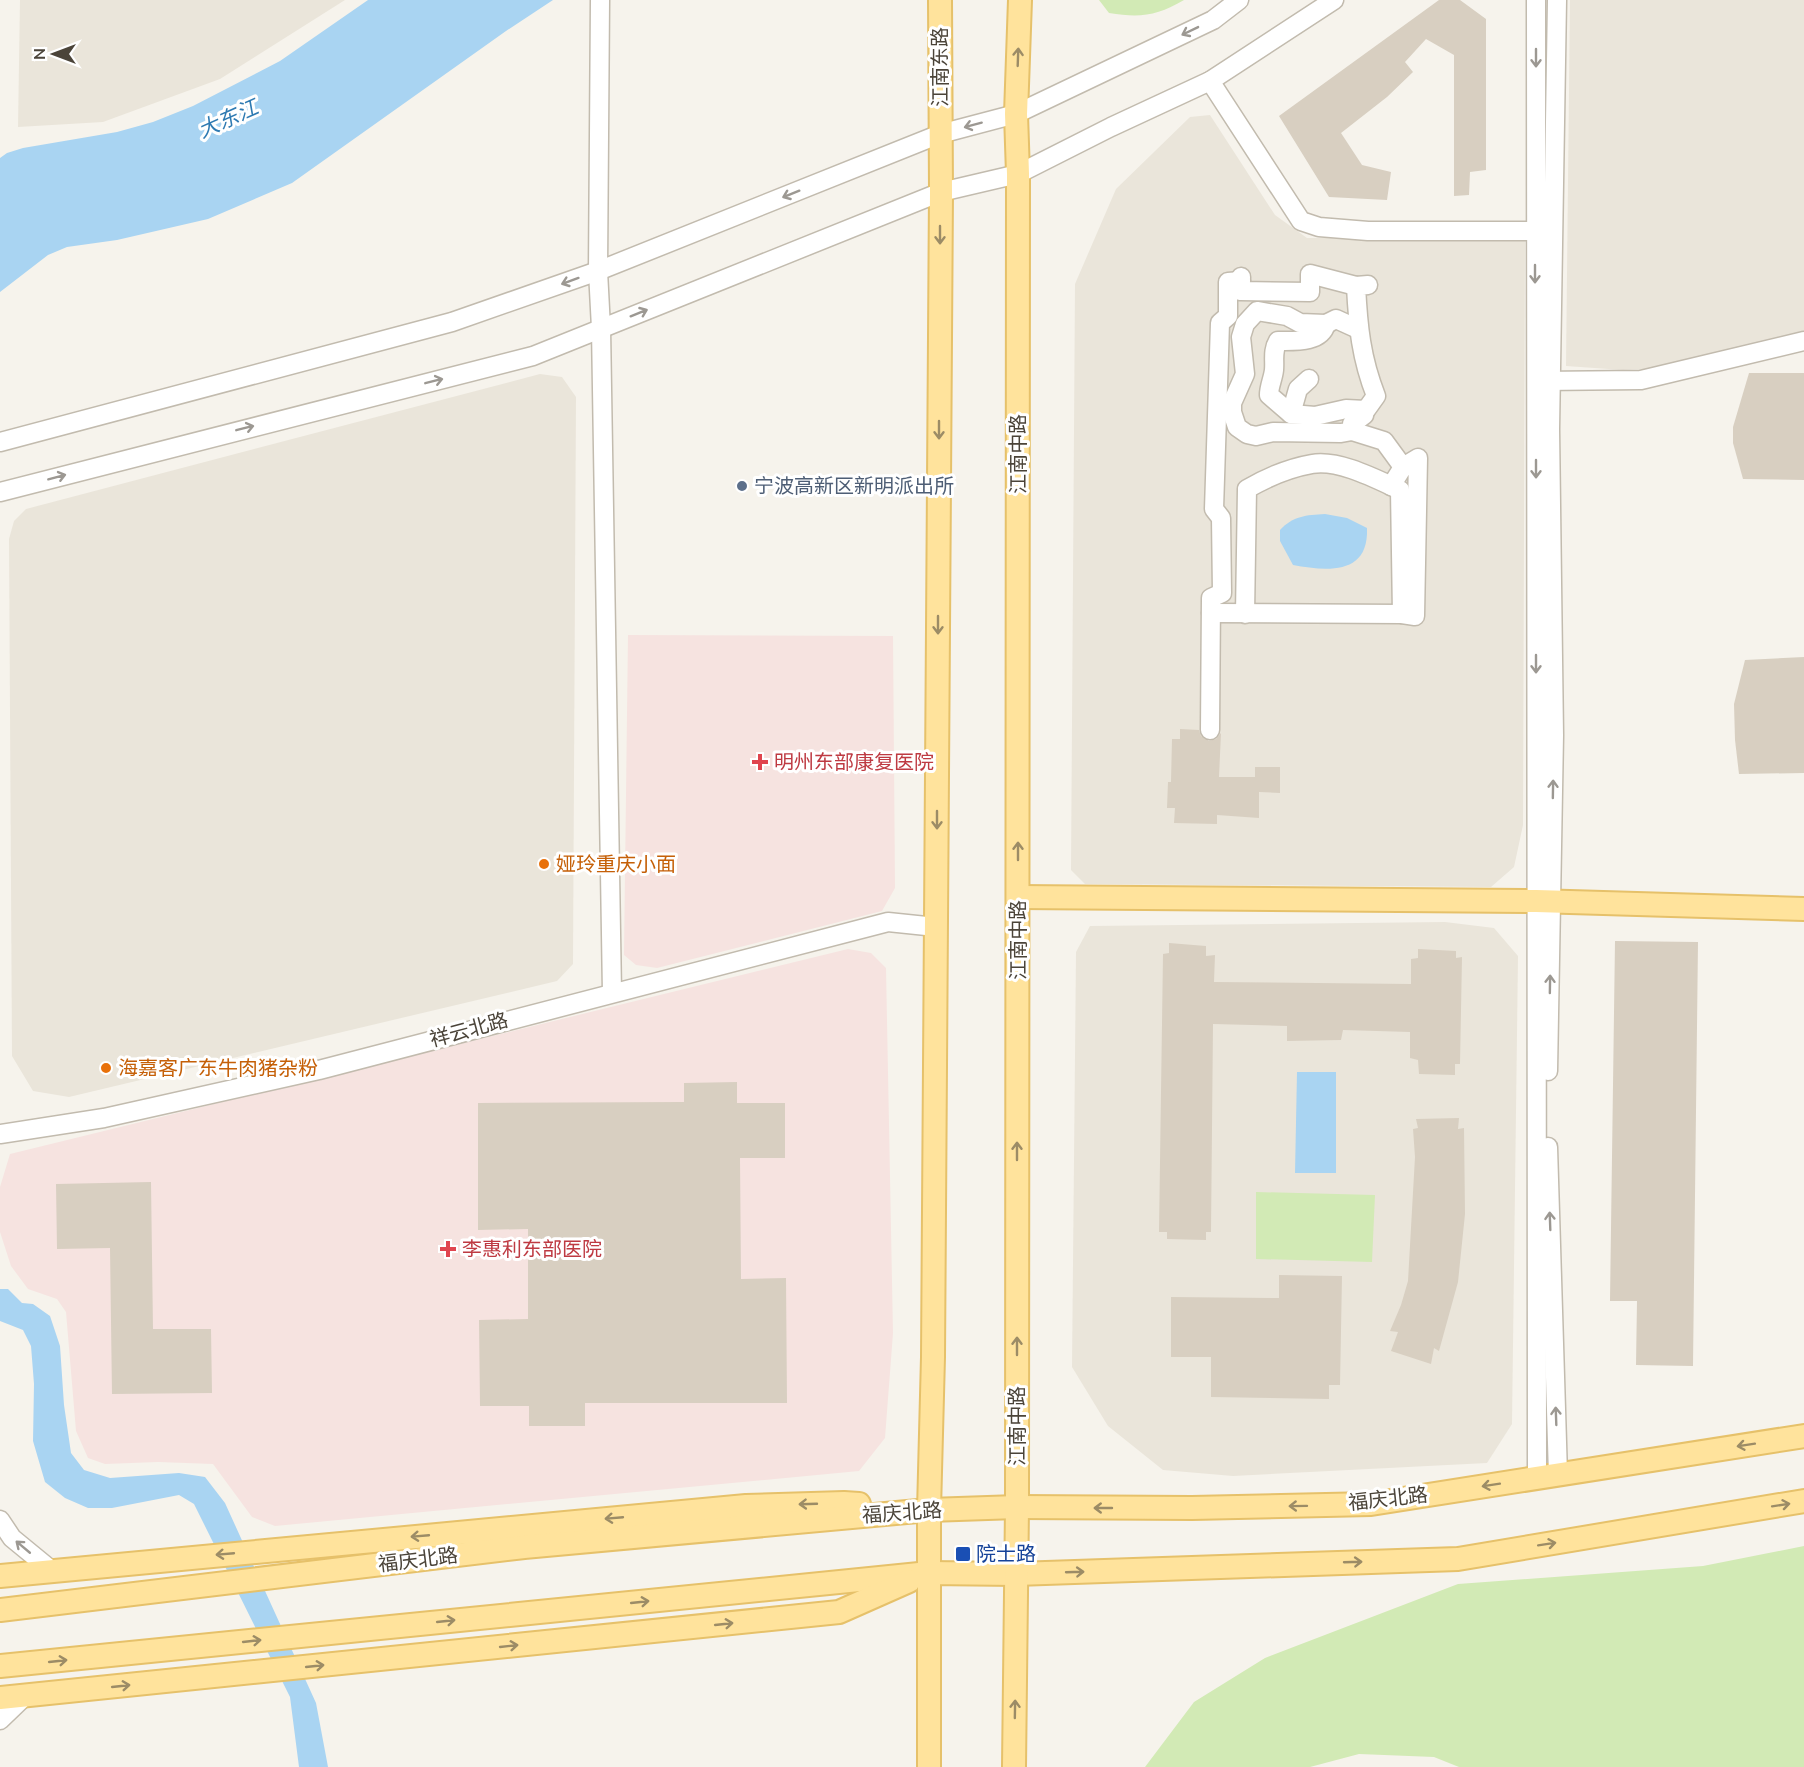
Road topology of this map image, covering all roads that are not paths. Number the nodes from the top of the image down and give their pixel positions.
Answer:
1 (600, 0) edge
2 (940, 0) edge
3 (1020, 0) edge
4 (1239, 0) edge
5 (1334, 0) edge
6 (1536, 0) edge
7 (1557, 0) edge
8 (1210, 81) junction
9 (1016, 114) junction
10 (940, 134) junction
11 (1018, 174) junction
12 (941, 192) junction
13 (1535, 231) junction
14 (598, 271) junction
15 (1326, 324) junction
16 (601, 328) junction
17 (1358, 329) junction
18 (1804, 341) edge
19 (1309, 379) dead end
20 (1543, 381) junction
21 (1363, 410) junction
22 (1291, 414) junction
23 (1352, 431) junction
24 (0, 442) edge
25 (1403, 467) junction
26 (1235, 483) dead end
27 (1391, 486) junction
28 (0, 492) edge
29 (1222, 593) junction
30 (1211, 613) junction
31 (1245, 614) junction
32 (1402, 614) junction
33 (1210, 730) dead end
34 (1018, 897) junction
35 (1544, 902) junction
36 (1804, 909) edge
37 (936, 927) junction
38 (612, 993) junction
39 (0, 1134) edge
40 (1804, 1436) edge
41 (1547, 1476) junction
42 (1804, 1501) edge
43 (1017, 1508) junction
44 (929, 1510) junction
45 (0, 1520) edge
46 (51, 1570) junction
47 (929, 1572) junction
48 (1016, 1574) junction
49 (0, 1576) edge
50 (0, 1610) edge
51 (0, 1666) edge
52 (26, 1695) junction
53 (0, 1698) edge
54 (0, 1720) edge
55 (929, 1767) edge
56 (1014, 1767) edge

1 - 14 street
2 - 10 main road, 江南东路
9 -> 3 main road
4 -> 9 street
5 - 8 street
6 -> 13 street
7 - 20 street
8 - 11 street
8 - 13 street
9 -> 10 street
9 - 11 main road, 江南中路
10 - 12 main road
10 -> 14 street
11 - 12 street
34 -> 11 main road, 江南中路
16 -> 12 street
12 -> 37 main road
13 -> 20 street
14 - 16 street
14 -> 24 street
15 - 17 street
15 - 22 street
15 - 23 street
28 -> 16 street
16 - 38 street
17 - 21 street
17 - 29 street
18 - 20 street
19 - 22 street
20 - 35 street
21 - 22 street
21 - 23 street
23 - 25 street
25 - 27 street
25 - 32 street
26 - 29 street
27 - 31 street
27 - 32 street
29 - 30 street
30 - 31 street
30 - 33 street
31 - 32 street
34 - 35 main road
43 -> 34 main road, 江南中路
35 - 36 main road
35 - 41 street
37 - 38 street, 祥云北路
37 - 44 main road
38 - 39 street, 祥云北路
40 -> 41 main road, 福庆北路
41 -> 43 main road, 福庆北路
48 -> 42 main road
43 - 44 main road, 福庆北路
43 - 48 main road, 江南中路
44 -> 46 main road
44 - 47 main road
44 - 50 main road, 福庆北路
46 -> 45 street
46 - 49 main road
47 - 48 main road
51 -> 47 main road
52 -> 47 main road
47 - 55 main road
56 -> 48 main road, 江南中路
52 - 53 main road
52 - 54 street

